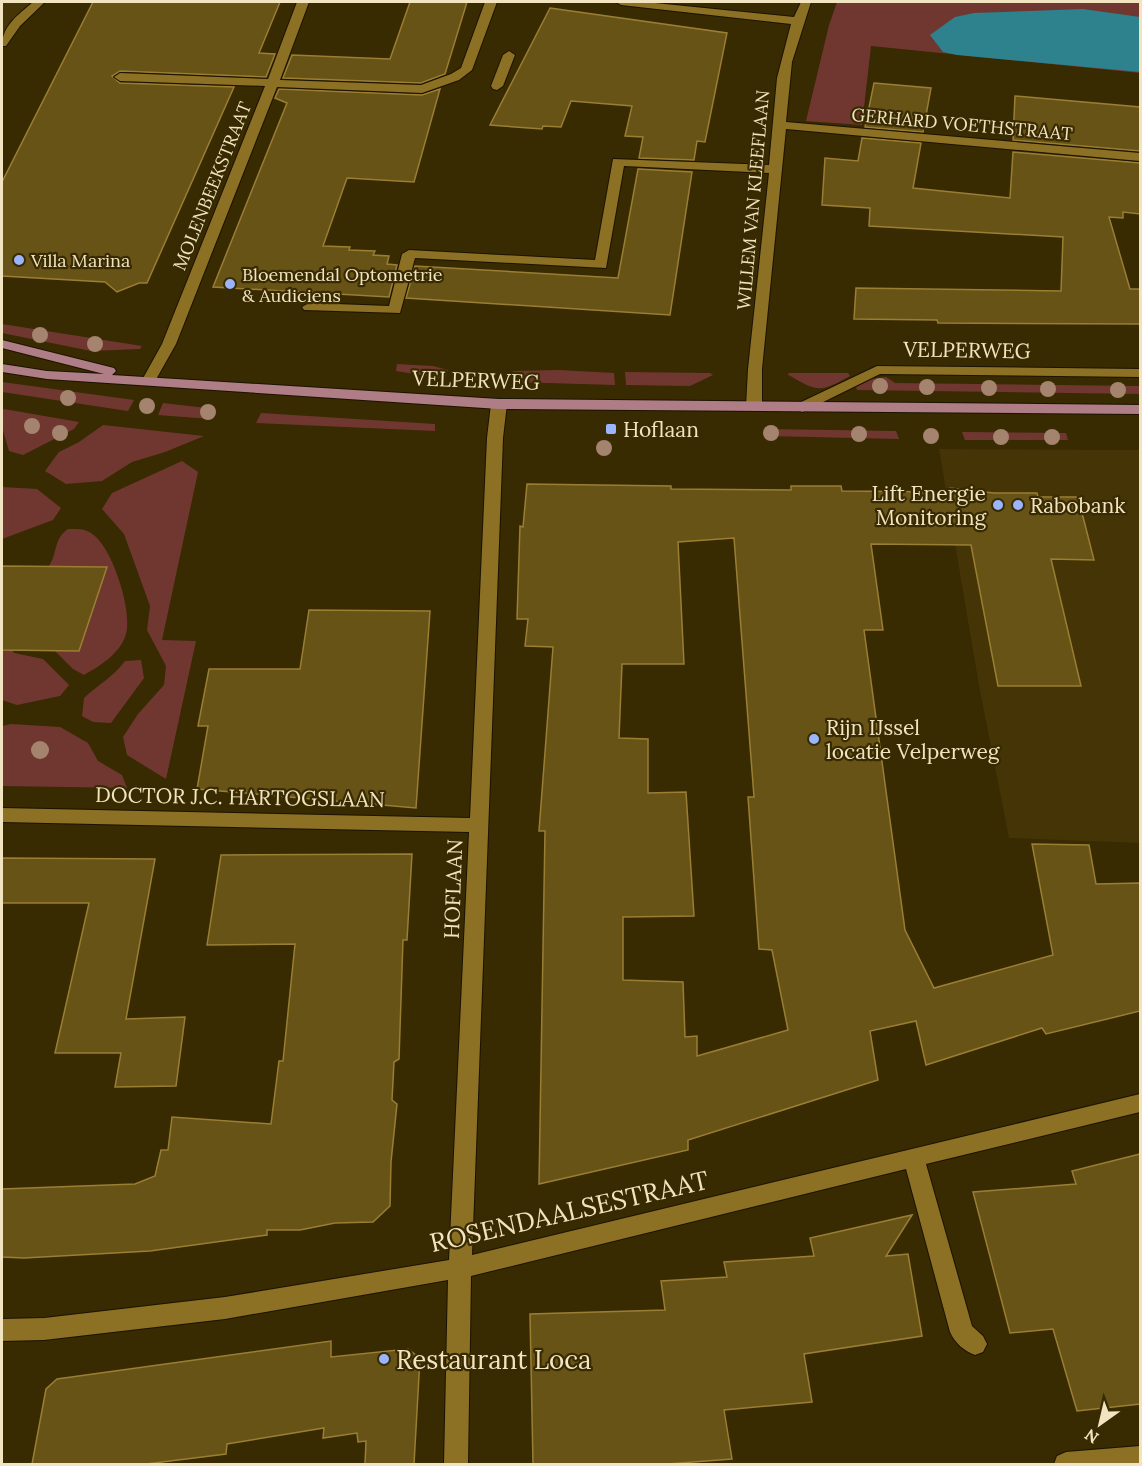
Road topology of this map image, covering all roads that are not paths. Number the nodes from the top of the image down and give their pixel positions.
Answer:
1 (39, 2) edge
2 (303, 2) edge
3 (491, 2) edge
4 (621, 2) edge
5 (806, 2) edge
6 (797, 21) junction
7 (2, 44) edge
8 (510, 55) dead end
9 (120, 77) dead end
10 (272, 85) junction
11 (497, 86) dead end
12 (780, 125) junction
13 (1140, 157) edge
14 (775, 168) junction
15 (309, 307) dead end
16 (2, 344) edge
17 (2, 368) edge
18 (1140, 373) edge
19 (149, 380) junction
20 (499, 404) junction
21 (754, 406) junction
22 (802, 406) junction
23 (1140, 410) edge
24 (2, 815) edge
25 (478, 825) junction
26 (1140, 1103) edge
27 (914, 1159) junction
28 (460, 1268) junction
29 (2, 1330) edge
30 (975, 1344) dead end
31 (1140, 1458) edge
32 (456, 1464) edge
33 (1066, 1464) edge

1 - 7 street
2 - 10 street, MOLENBEEKSTRAAT
3 - 10 street
4 - 6 street
5 - 6 street, WILLEM VAN KLEEFLAAN
6 - 12 street, WILLEM VAN KLEEFLAAN
8 - 11 street
9 - 10 street
10 - 19 street, MOLENBEEKSTRAAT
12 - 13 street, GERHARD VOETHSTRAAT
12 - 14 street, WILLEM VAN KLEEFLAAN
14 - 15 street
14 - 21 street, WILLEM VAN KLEEFLAAN
16 - 19 main road, VELPERWEG
17 - 19 main road, VELPERWEG
18 - 22 street, VELPERWEG
19 - 20 main road, VELPERWEG
20 - 21 main road, VELPERWEG
20 - 25 street, HOFLAAN
21 - 22 main road, VELPERWEG
22 - 23 main road, VELPERWEG
24 - 25 street, DOCTOR J.C. HARTOGSLAAN
25 - 28 street, HOFLAAN
26 - 27 street, ROSENDAALSESTRAAT
27 - 28 street, ROSENDAALSESTRAAT
27 - 30 street
28 - 29 street, ROSENDAALSESTRAAT
28 - 32 street, HOFLAAN
31 - 33 street

